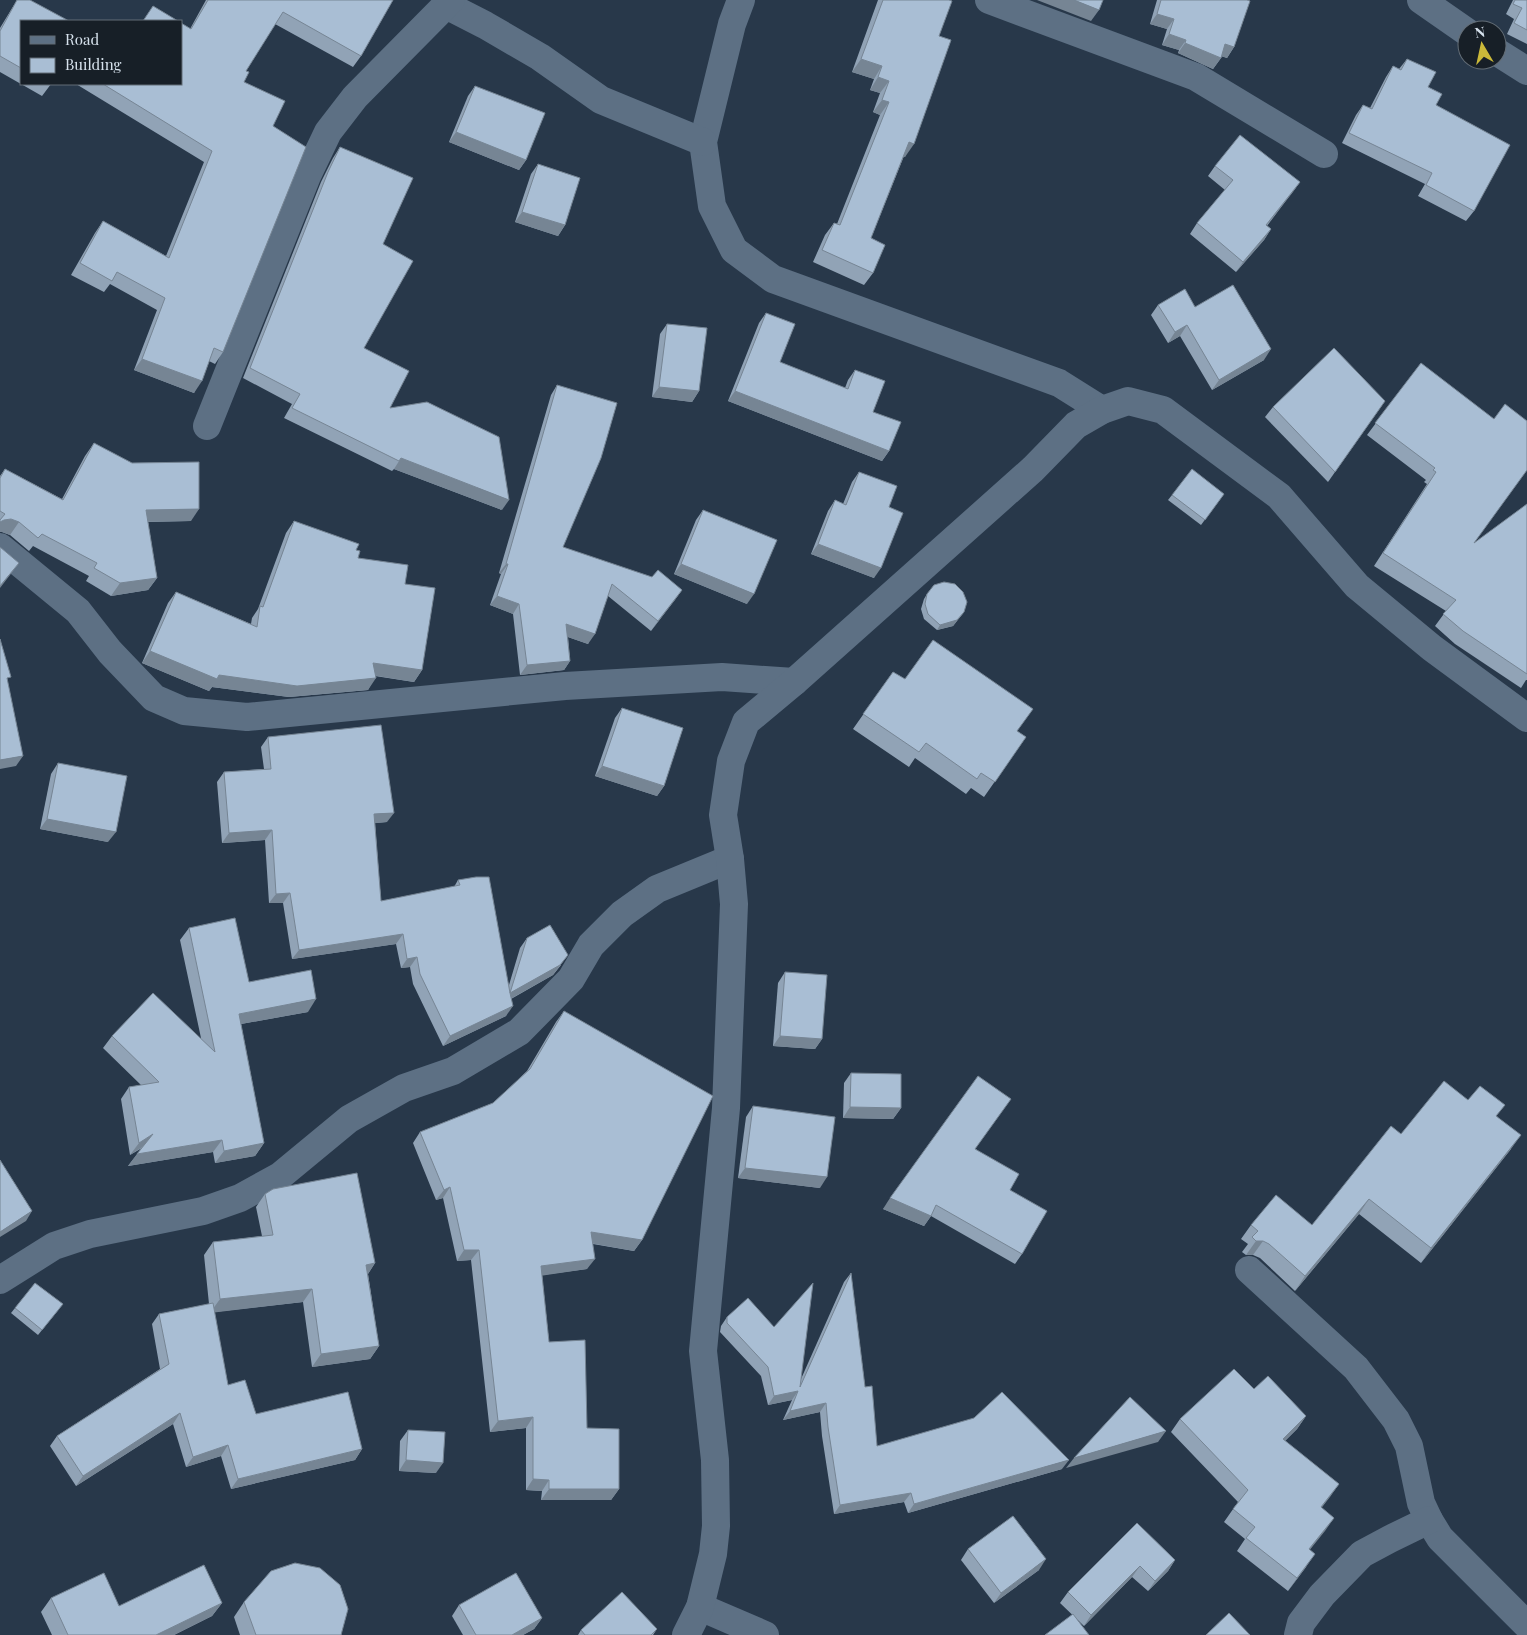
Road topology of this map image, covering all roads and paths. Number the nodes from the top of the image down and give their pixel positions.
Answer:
1 (741, 0) edge
2 (989, 0) edge
3 (1421, 0) edge
4 (448, 2) edge
5 (1457, 25) edge
6 (1507, 58) edge
7 (1527, 70) edge
8 (703, 142) junction
9 (1324, 154) dead end
10 (1102, 410) junction
11 (207, 426) dead end
12 (0, 547) edge
13 (794, 682) junction
14 (1527, 718) edge
15 (730, 860) junction
16 (1249, 1270) dead end
17 (0, 1280) edge
18 (1429, 1520) junction
19 (700, 1607) junction
20 (1527, 1625) edge
21 (686, 1635) edge
22 (765, 1635) edge
23 (1298, 1635) edge

1 - 8 street
2 - 9 street
3 - 5 street
4 - 8 street
4 - 11 street
6 - 7 street
8 - 10 street
10 - 13 street
10 - 14 street
12 - 13 street
13 - 15 street
15 - 17 street
15 - 19 street
16 - 18 street
18 - 20 street
18 - 23 street
19 - 21 street
19 - 22 street

